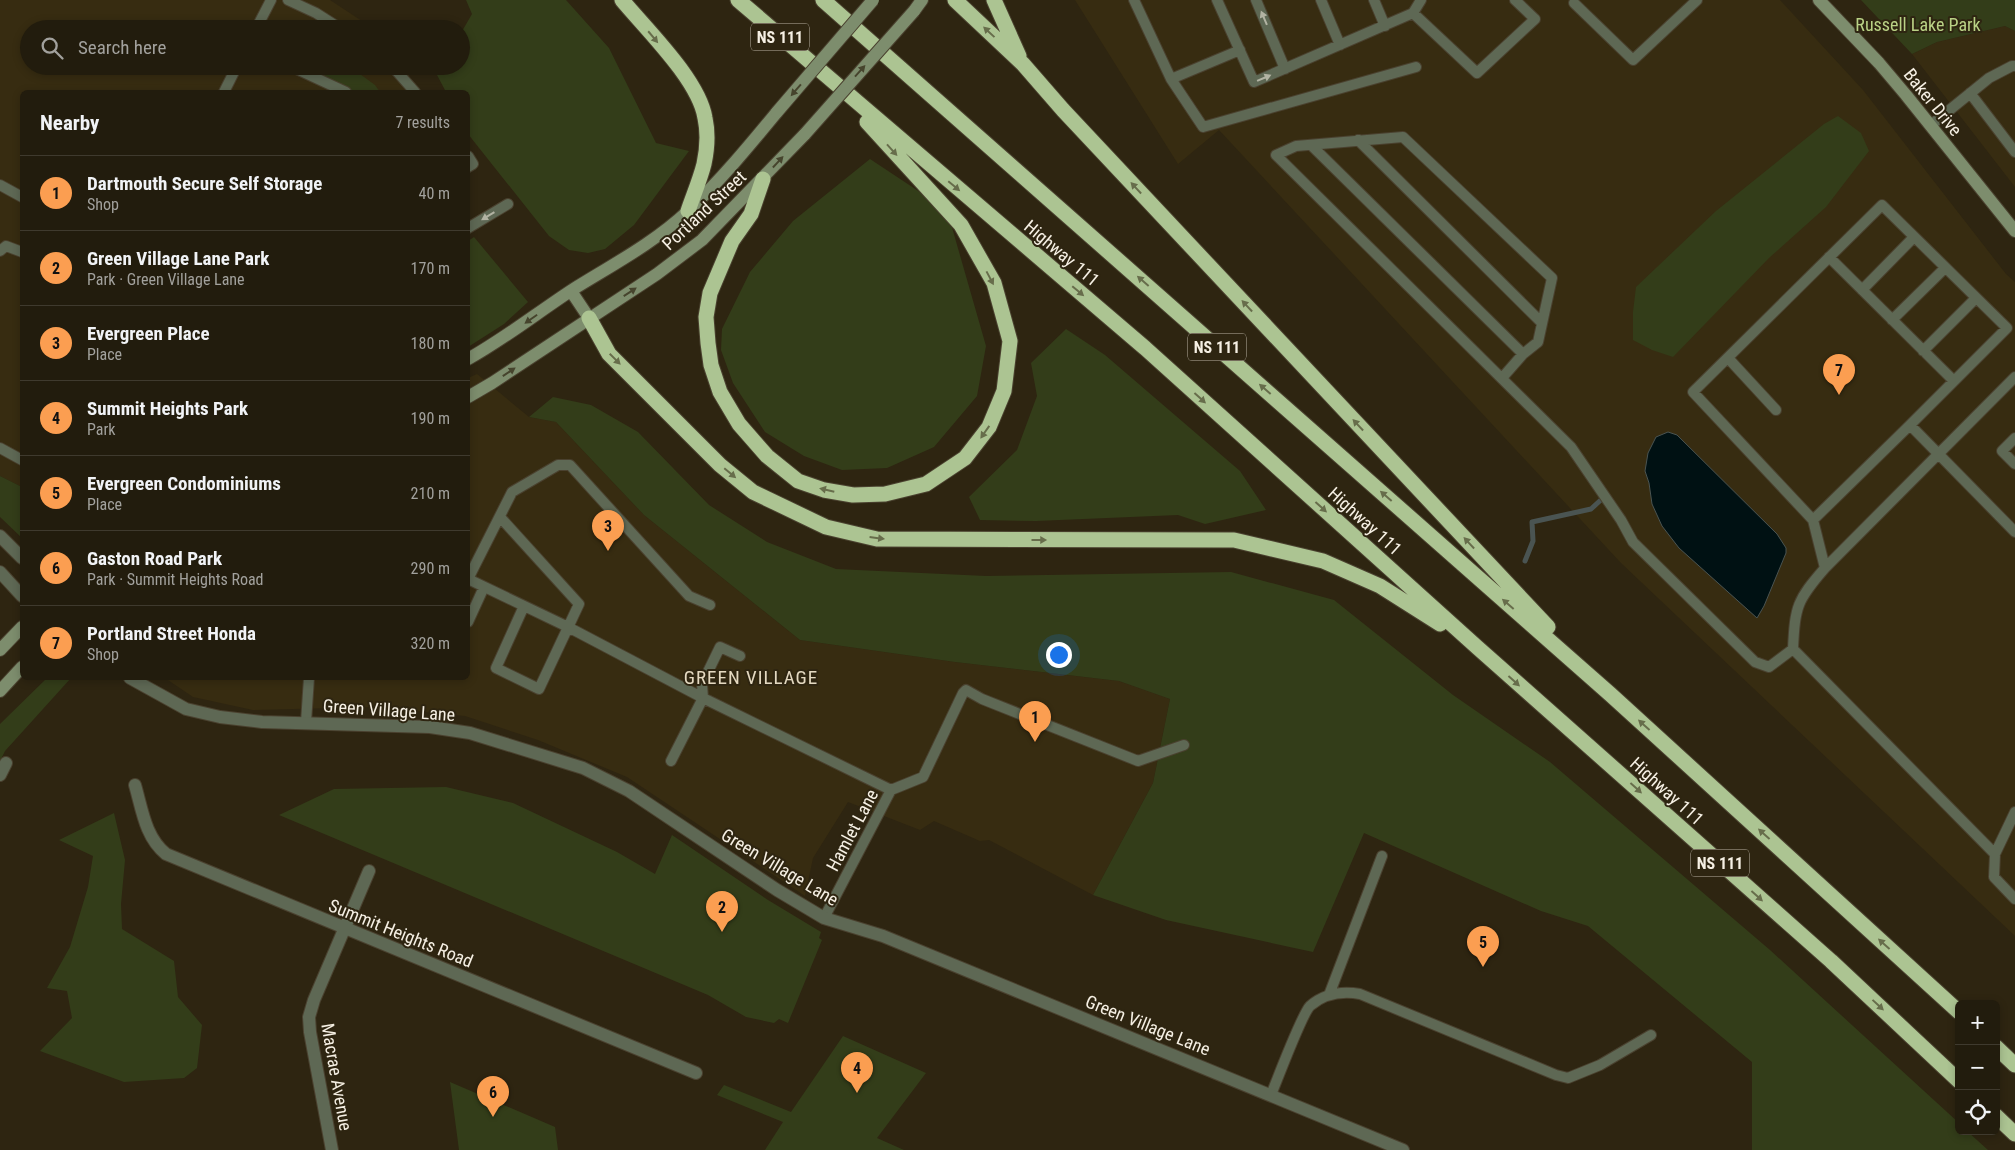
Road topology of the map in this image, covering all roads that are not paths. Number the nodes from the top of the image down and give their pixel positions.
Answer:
1 (271, 0) edge
2 (288, 0) edge
3 (622, 0) edge
4 (738, 0) edge
5 (823, 0) edge
6 (873, 0) edge
7 (922, 0) edge
8 (955, 0) edge
9 (994, 0) edge
10 (1134, 0) edge
11 (1216, 0) edge
12 (1256, 0) edge
13 (1321, 0) edge
14 (1374, 0) edge
15 (1422, 0) edge
16 (1515, 0) edge
17 (1696, 0) edge
18 (1819, 0) edge
19 (1574, 1) edge
20 (1413, 13) junction
21 (261, 20) edge
22 (327, 20) edge
23 (1385, 26) junction
24 (1340, 45) junction
25 (1240, 50) junction
26 (1023, 64) junction
27 (2015, 66) edge
28 (1416, 67) dead end
29 (1285, 69) junction
30 (232, 75) edge
31 (309, 75) edge
32 (400, 75) edge
33 (823, 75) junction
34 (1171, 79) junction
35 (225, 90) edge
36 (342, 90) edge
37 (413, 90) edge
38 (1970, 93) junction
39 (1930, 125) junction
40 (1358, 140) junction
41 (1311, 145) junction
42 (2015, 152) edge
43 (763, 179) junction
44 (0, 185) edge
45 (20, 195) edge
46 (508, 204) dead end
47 (688, 211) junction
48 (470, 227) edge
49 (2015, 231) edge
50 (1914, 237) junction
51 (0, 251) edge
52 (20, 251) edge
53 (1829, 257) junction
54 (1945, 268) junction
55 (1862, 290) junction
56 (571, 291) junction
57 (1976, 298) junction
58 (589, 318) junction
59 (1892, 320) junction
60 (1541, 322) junction
61 (1923, 351) junction
62 (1523, 354) junction
63 (470, 358) edge
64 (1728, 358) junction
65 (2015, 377) edge
66 (1502, 378) junction
67 (1954, 382) junction
68 (470, 396) edge
69 (1776, 410) dead end
70 (1910, 425) junction
71 (2015, 438) edge
72 (0, 448) edge
73 (1939, 454) junction
74 (20, 459) edge
75 (2015, 464) edge
76 (500, 517) junction
77 (1813, 520) junction
78 (2015, 532) edge
79 (0, 536) edge
80 (20, 556) edge
81 (1824, 568) junction
82 (0, 572) edge
83 (470, 575) edge
84 (470, 580) edge
85 (484, 587) junction
86 (20, 594) edge
87 (710, 605) dead end
88 (524, 606) junction
89 (470, 618) edge
90 (568, 627) junction
91 (20, 629) edge
92 (1478, 648) junction
93 (1793, 648) junction
94 (0, 650) edge
95 (740, 656) dead end
96 (20, 669) edge
97 (134, 680) edge
98 (309, 680) edge
99 (0, 691) edge
100 (1610, 694) junction
101 (703, 698) junction
102 (306, 722) junction
103 (1184, 745) dead end
104 (671, 761) dead end
105 (6, 763) dead end
106 (0, 775) edge
107 (135, 785) dead end
108 (891, 790) junction
109 (2015, 812) edge
110 (1995, 854) junction
111 (1382, 856) dead end
112 (369, 871) dead end
113 (2015, 899) edge
114 (824, 918) junction
115 (345, 929) junction
116 (1329, 995) junction
117 (1955, 1008) edge
118 (1651, 1035) dead end
119 (2000, 1051) edge
120 (2015, 1065) edge
121 (696, 1073) dead end
122 (1955, 1077) edge
123 (1271, 1095) junction
124 (2000, 1120) edge
125 (2015, 1134) edge
126 (332, 1150) edge
127 (1403, 1150) edge

1 - 21 lane
2 - 22 lane
3 -> 47 highway
4 - 33 highway, Highway 111 / NS 111
100 -> 5 highway, Highway 111 / NS 111
6 -> 47 main road, Portland Street, bridge
43 -> 7 main road, Portland Street, bridge
26 -> 8 highway
9 - 26 highway
10 - 34 lane
11 - 25 lane
29 -> 12 lane
13 - 24 lane
14 - 23 lane
15 - 20 lane
16 - 20 lane
17 - 19 lane
18 - 39 main road, Baker Drive
20 - 23 lane
23 - 24 lane
24 - 29 lane
25 -> 29 lane
25 - 34 lane
100 -> 26 highway
27 - 38 lane
28 - 34 lane
30 - 35 lane
31 - 36 lane
32 - 37 lane
33 -> 43 highway
33 -> 92 highway, Highway 111 / NS 111
38 - 39 lane
38 - 42 lane
39 - 49 main road, Baker Drive
40 - 41 lane
40 - 60 lane
40 - 60 lane
41 - 62 lane
41 - 66 lane
58 -> 43 main road, Portland Street
44 - 45 lane
46 -> 48 lane
47 - 56 main road, Portland Street
50 - 53 lane
50 - 54 lane
50 - 55 lane
51 - 52 lane
53 - 55 lane
53 - 64 lane
54 - 57 lane
54 - 59 lane
55 - 59 lane
56 - 58 main road
56 -> 63 main road, Portland Street
57 - 61 lane
57 - 67 lane
68 -> 58 main road, Portland Street
58 -> 92 highway
59 - 61 lane
60 - 62 lane
61 - 67 lane
62 - 66 lane
64 - 69 lane
64 - 77 lane
65 - 73 lane
66 - 93 lane
67 - 70 lane
70 - 73 lane
70 - 77 lane
71 - 75 lane
72 - 74 lane
73 - 78 lane
73 - 81 lane
76 - 83 lane
76 - 87 lane
76 - 90 lane
77 - 81 lane
79 - 80 street
81 - 93 lane
82 - 86 street
84 - 85 lane
85 - 88 lane
85 - 89 lane
88 - 90 lane
88 - 90 lane
90 - 101 lane
91 - 94 main road
92 -> 122 highway, Highway 111 / NS 111
93 - 110 lane
95 - 101 lane
96 - 99 main road
97 - 102 street, Green Village Lane
98 - 102 lane
117 -> 100 highway, Highway 111 / NS 111
101 - 104 lane
101 - 108 lane
102 - 114 street, Green Village Lane
103 - 108 lane, Hamlet Lane
105 - 106 street
107 - 115 street, Summit Heights Road
108 - 114 lane, Hamlet Lane
109 - 110 lane
110 - 113 lane
111 - 116 lane
112 - 115 street, Macrae Avenue
114 - 123 street, Green Village Lane
115 - 121 street, Summit Heights Road
115 - 126 street, Macrae Avenue
116 - 118 lane
116 - 123 lane
119 - 120 highway
123 - 127 street, Green Village Lane
124 - 125 highway

